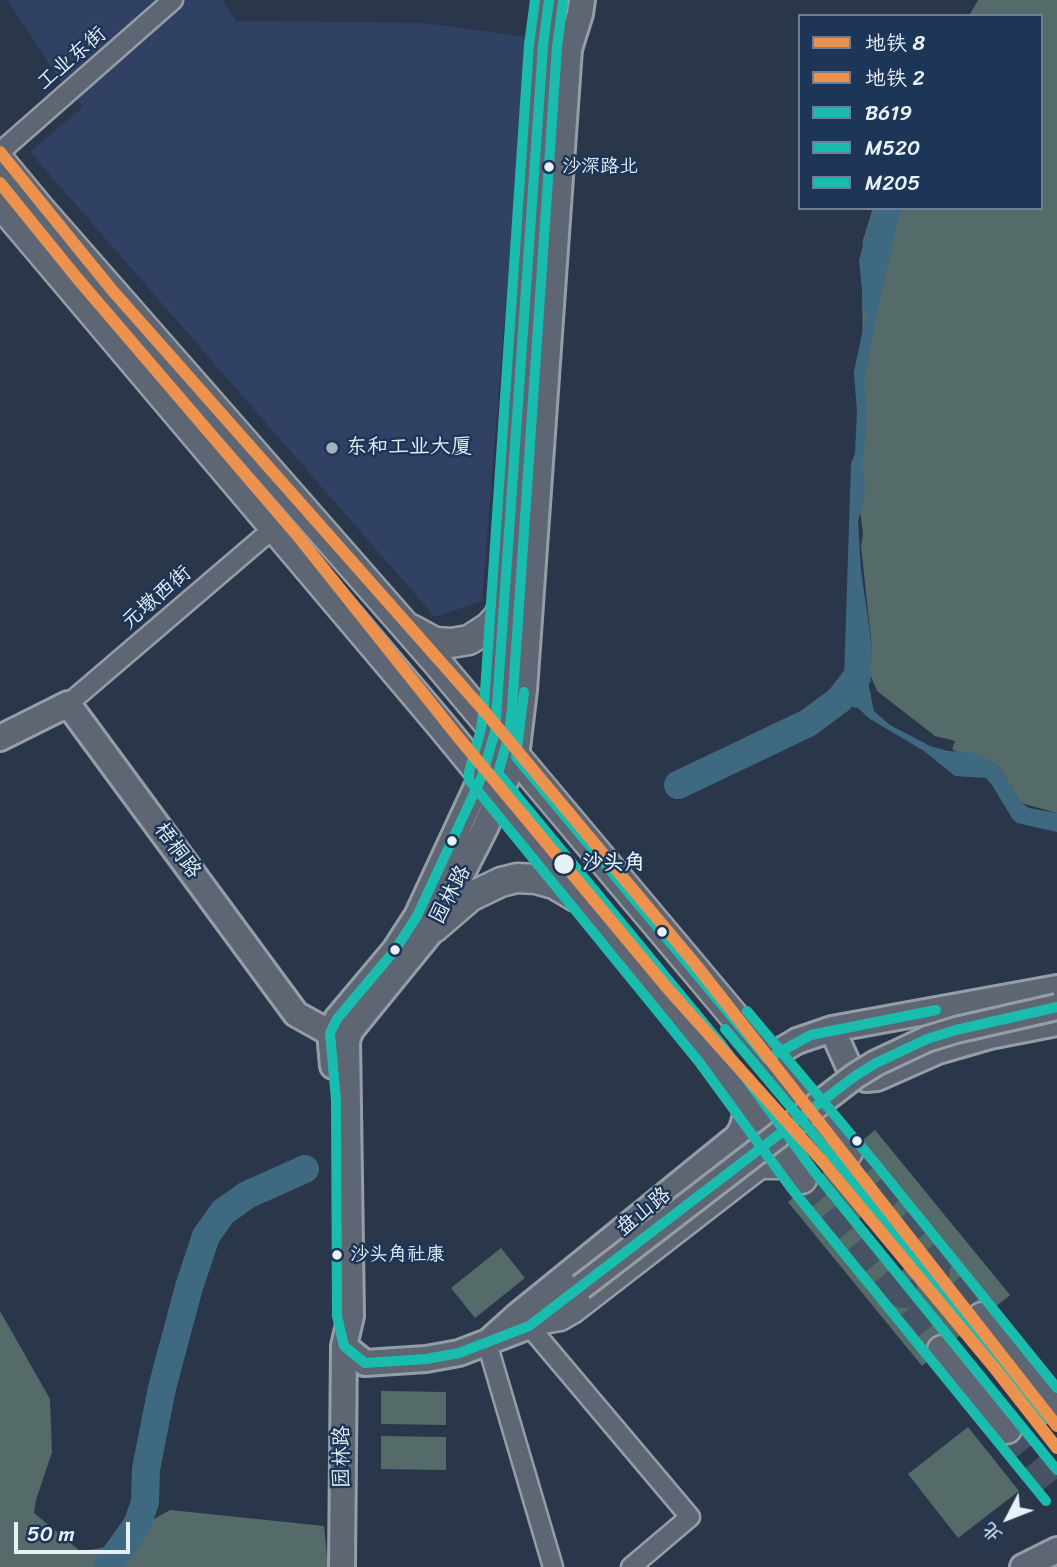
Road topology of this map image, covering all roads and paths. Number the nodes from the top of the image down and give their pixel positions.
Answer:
1 (173, 0) edge
2 (549, 0) edge
3 (582, 0) edge
4 (0, 152) edge
5 (0, 161) edge
6 (0, 202) edge
7 (275, 527) junction
8 (505, 601) junction
9 (403, 623) junction
10 (68, 704) junction
11 (495, 732) junction
12 (0, 738) edge
13 (516, 757) junction
14 (491, 786) junction
15 (592, 909) junction
16 (435, 928) junction
17 (1057, 988) edge
18 (1057, 1007) edge
19 (1057, 1023) edge
20 (832, 1029) junction
21 (338, 1037) junction
22 (767, 1059) junction
23 (743, 1097) junction
24 (848, 1152) tunnel mouth
25 (798, 1174) joint
26 (982, 1317) tunnel mouth
27 (529, 1326) junction
28 (487, 1343) junction
29 (344, 1346) junction
30 (942, 1350) tunnel mouth
31 (1052, 1405) dead end
32 (1007, 1429) tunnel mouth
33 (1057, 1550) edge
34 (342, 1567) edge
35 (553, 1567) edge
36 (631, 1567) edge
37 (1023, 1567) edge

1 - 4 street, 工业东街
2 - 8 main road
3 - 13 main road
5 - 9 main road
6 - 7 main road
7 - 10 street, 元墩西街
7 - 14 main road
8 - 9 main road
8 - 11 main road
9 - 11 main road
10 - 12 main road
10 - 21 main road, 梧桐路
11 - 13 main road
11 - 14 main road
13 - 14 main road
13 - 22 main road
14 - 15 main road
14 - 16 main road, 园林路
14 - 21 main road, 园林路
15 - 16 main road
15 - 23 main road
16 - 21 main road, 园林路
17 - 20 main road
18 - 27 main road, 盘山路, bridge
19 - 20 main road
20 - 22 main road
21 - 29 main road, 园林路
22 - 24 main road
23 - 25 main road
23 - 28 main road, 盘山路
25 - 27 street
26 - 31 main road
27 - 28 main road, 盘山路
27 - 36 street
28 - 29 main road, 盘山路
28 - 35 street
29 - 34 main road, 园林路
30 - 32 main road
33 - 37 main road

